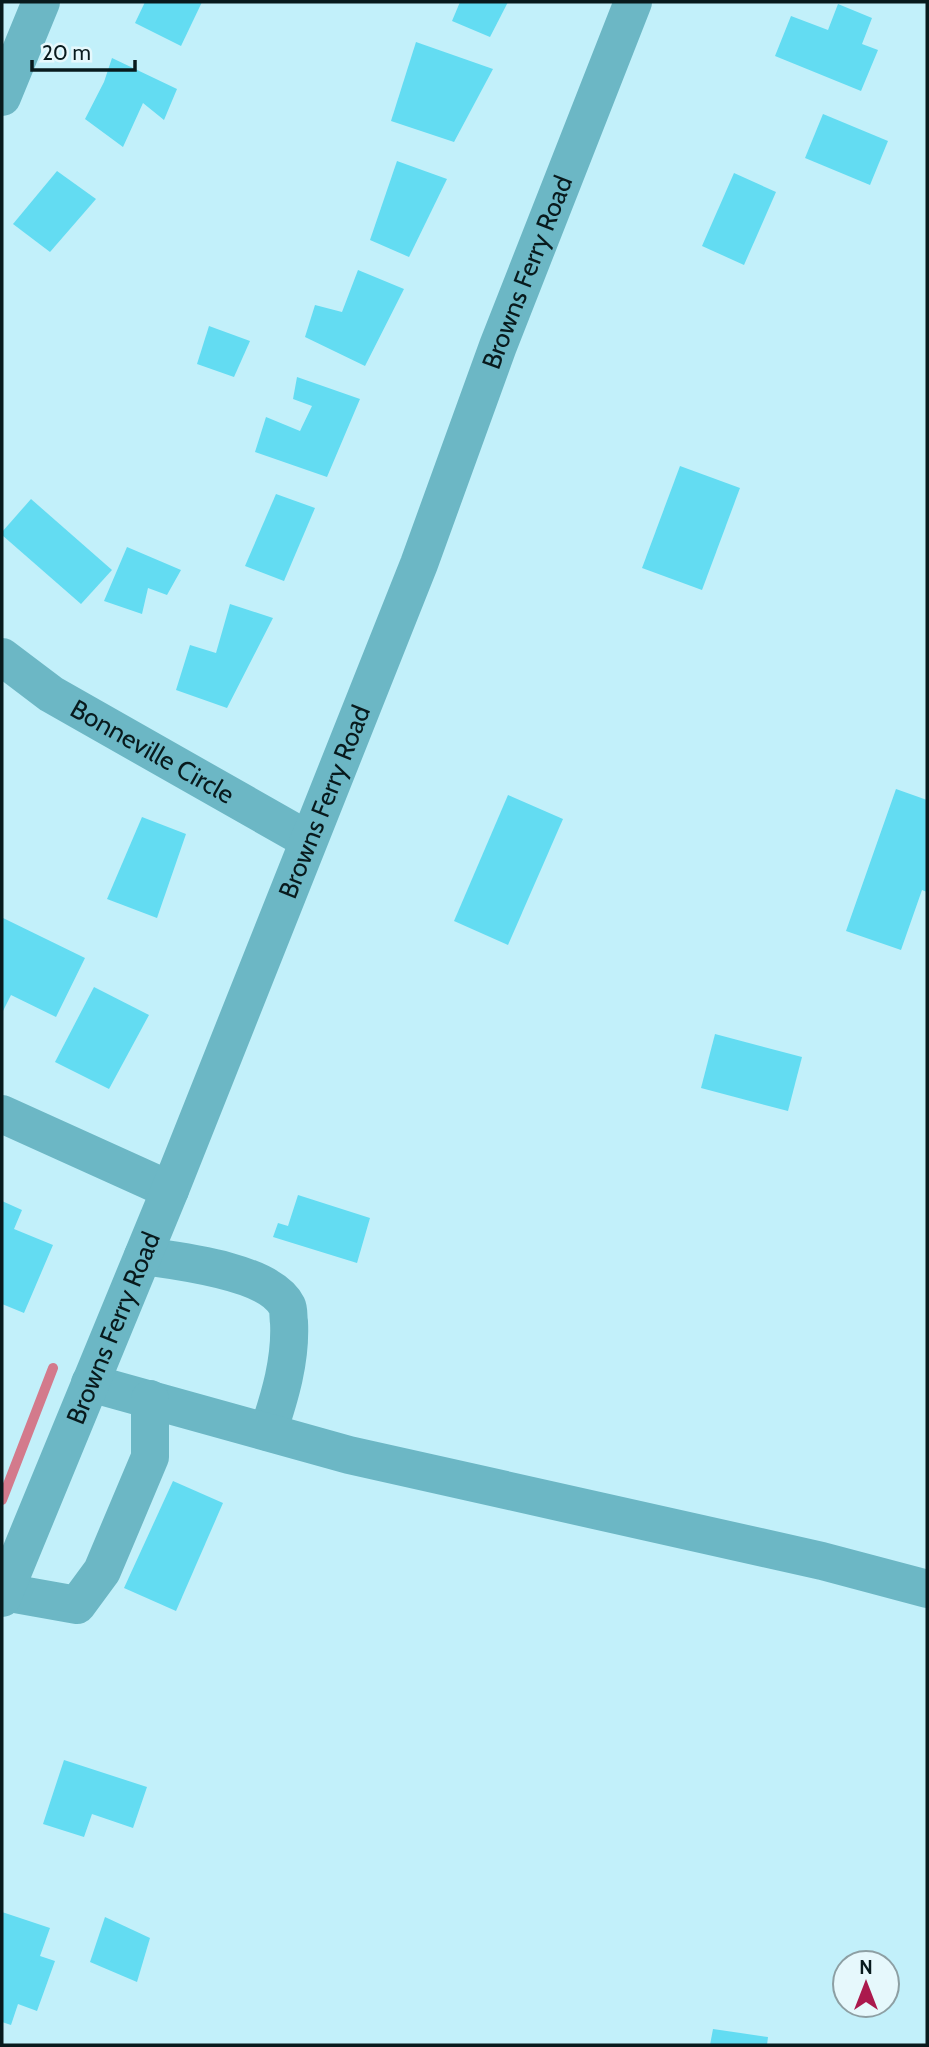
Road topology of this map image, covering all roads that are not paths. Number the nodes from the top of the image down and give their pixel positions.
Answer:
1 (41, 2) edge
2 (634, 2) edge
3 (2, 97) edge
4 (2, 657) edge
5 (308, 840) junction
6 (2, 1114) edge
7 (170, 1189) junction
8 (143, 1256) junction
9 (90, 1383) junction
10 (150, 1399) junction
11 (268, 1432) junction
12 (927, 1589) edge
13 (3, 1595) edge

1 - 3 street
2 - 5 street, Browns Ferry Road
4 - 5 street, Bonneville Circle
5 - 7 street, Browns Ferry Road
6 - 7 street
7 - 8 street, Browns Ferry Road
8 - 9 street, Browns Ferry Road
8 - 11 street
9 - 10 street
9 - 13 street, Browns Ferry Road
10 - 11 street
10 - 13 street
11 - 12 street

